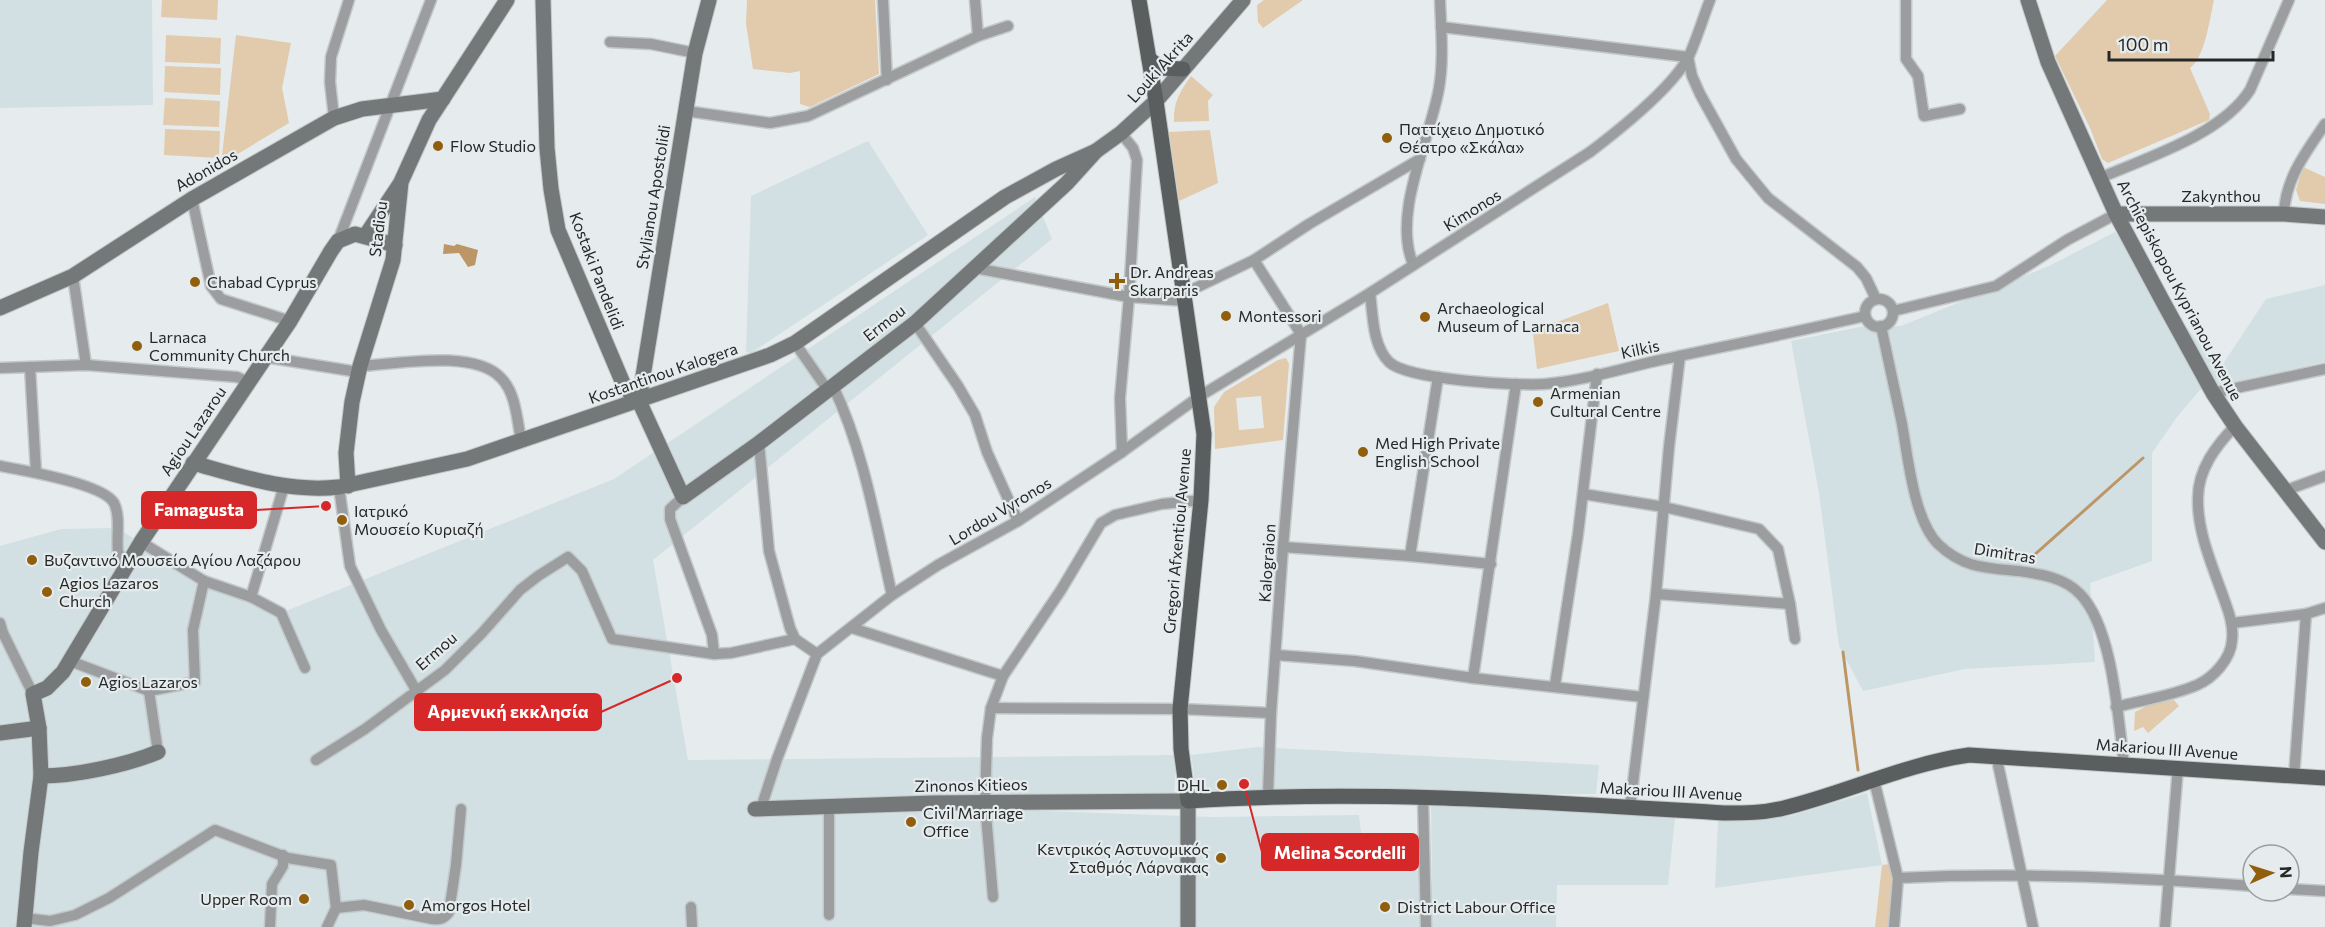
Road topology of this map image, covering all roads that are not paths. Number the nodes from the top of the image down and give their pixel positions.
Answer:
1 (349, 0) edge
2 (431, 0) edge
3 (507, 0) edge
4 (543, 0) edge
5 (709, 0) edge
6 (883, 0) edge
7 (975, 0) edge
8 (1139, 0) edge
9 (1243, 0) edge
10 (1440, 0) edge
11 (1710, 0) edge
12 (1906, 0) edge
13 (2028, 0) edge
14 (2289, 0) edge
15 (1008, 26) dead end
16 (1441, 27) junction
17 (978, 36) junction
18 (610, 42) dead end
19 (696, 53) junction
20 (1688, 57) junction
21 (1149, 59) junction
22 (1183, 69) junction
23 (887, 80) junction
24 (443, 99) junction
25 (1156, 101) junction
26 (392, 104) junction
27 (1960, 109) dead end
28 (686, 111) junction
29 (334, 118) junction
30 (2325, 124) edge
31 (1121, 133) junction
32 (1096, 151) junction
33 (1420, 159) junction
34 (1056, 169) junction
35 (2100, 178) junction
36 (401, 182) junction
37 (1067, 183) junction
38 (192, 199) junction
39 (2116, 214) junction
40 (2284, 214) junction
41 (2325, 217) edge
42 (366, 235) junction
43 (338, 241) junction
44 (395, 245) junction
45 (1254, 260) junction
46 (1413, 264) junction
47 (975, 268) junction
48 (73, 276) junction
49 (1370, 292) junction
50 (1129, 297) junction
51 (1185, 297) junction
52 (1876, 299) junction
53 (0, 308) edge
54 (1893, 311) junction
55 (1866, 316) junction
56 (290, 321) junction
57 (915, 322) junction
58 (1881, 326) junction
59 (1301, 334) junction
60 (795, 343) junction
61 (1680, 356) junction
62 (265, 357) junction
63 (86, 365) junction
64 (30, 367) junction
65 (0, 369) edge
66 (359, 369) junction
67 (2325, 369) edge
68 (1597, 374) junction
69 (1438, 377) junction
70 (248, 382) junction
71 (1516, 384) junction
72 (830, 388) junction
73 (2213, 393) junction
74 (1200, 396) junction
75 (639, 402) junction
76 (2235, 426) junction
77 (521, 440) junction
78 (759, 443) junction
79 (1122, 452) junction
80 (193, 463) junction
81 (0, 466) edge
82 (36, 472) junction
83 (2325, 476) edge
84 (284, 486) junction
85 (343, 486) junction
86 (2284, 491) junction
87 (1583, 494) junction
88 (679, 499) junction
89 (1201, 500) junction
90 (1664, 507) junction
91 (1018, 521) junction
92 (141, 542) junction
93 (2325, 542) edge
94 (1283, 547) junction
95 (1410, 556) junction
96 (128, 563) junction
97 (1491, 564) junction
98 (204, 581) junction
99 (1656, 594) junction
100 (891, 595) junction
101 (251, 597) junction
102 (1790, 604) junction
103 (2325, 608) edge
104 (2306, 614) junction
105 (0, 623) edge
106 (2232, 624) junction
107 (852, 628) junction
108 (795, 639) junction
109 (1795, 639) dead end
110 (714, 654) junction
111 (818, 654) junction
112 (1276, 655) junction
113 (70, 661) junction
114 (305, 668) dead end
115 (1003, 676) junction
116 (1473, 678) junction
117 (1555, 685) junction
118 (416, 690) junction
119 (149, 691) junction
120 (33, 694) junction
121 (1643, 697) junction
122 (2116, 707) junction
123 (991, 708) junction
124 (1180, 709) junction
125 (1271, 713) junction
126 (39, 728) junction
127 (0, 733) edge
128 (158, 752) joint
129 (1996, 755) junction
130 (316, 760) dead end
131 (2124, 764) junction
132 (2178, 767) junction
133 (41, 776) junction
134 (2294, 777) junction
135 (2325, 778) edge
136 (1874, 780) junction
137 (1268, 795) junction
138 (1423, 796) junction
139 (1188, 801) junction
140 (985, 802) junction
141 (829, 807) junction
142 (1630, 808) junction
143 (460, 809) dead end
144 (758, 809) joint
145 (283, 855) junction
146 (2021, 874) junction
147 (1898, 878) junction
148 (2168, 880) junction
149 (2241, 885) edge
150 (2301, 890) edge
151 (2325, 891) edge
152 (993, 897) dead end
153 (691, 907) dead end
154 (336, 908) junction
155 (829, 915) dead end
156 (25, 922) edge
157 (270, 927) edge
158 (327, 927) edge
159 (692, 927) edge
160 (1188, 927) edge
161 (1426, 927) edge
162 (1894, 927) edge
163 (2033, 927) edge
164 (2165, 927) edge

1 - 29 street
2 - 26 street, Agiou Lazarou
3 - 24 street, Stadiou
4 - 75 street, Kostaki Pandelidi
5 - 19 street, Stylianou Apostolidi
6 - 23 street
7 - 17 street
8 - 21 main road, Gregori Afxentiou Avenue
9 - 22 street, Louki Akrita
10 - 16 street
11 - 20 street, Kimonos
12 - 27 street
13 - 35 street, Archiepiskopou Kyprianou Avenue
14 - 35 street
15 - 17 street
16 - 20 street
16 - 33 street
17 - 23 street
18 - 19 street
19 - 28 street, Stylianou Apostolidi
20 - 46 street, Kimonos
20 - 52 street
21 - 22 main road
21 - 25 main road, Gregori Afxentiou Avenue
22 - 25 street, Louki Akrita
23 - 28 street
24 - 26 street, Adonidos
24 - 36 street, Stadiou
25 - 31 street, Louki Akrita
25 - 51 main road, Gregori Afxentiou Avenue
26 - 29 street, Adonidos
26 - 43 street, Agiou Lazarou
28 - 75 street, Stylianou Apostolidi
29 - 38 street, Adonidos
30 - 40 street
31 - 32 street, Louki Akrita
31 - 50 street
32 - 34 street, Kostantinou Kalogera
32 - 37 street, Ermou
33 - 45 street
33 - 46 street
34 - 37 street
34 - 60 street, Kostantinou Kalogera
35 - 39 street, Archiepiskopou Kyprianou Avenue
36 - 42 street
36 - 44 street, Stadiou
37 - 47 street, Ermou
38 - 48 street, Adonidos
38 - 56 street
39 - 40 street, Zakynthou
39 - 54 street
39 - 73 street, Archiepiskopou Kyprianou Avenue
40 - 41 street, Zakynthou
42 - 43 street
42 - 44 street
43 - 56 street, Agiou Lazarou
44 - 66 street, Stadiou
45 - 51 street
45 - 59 street
46 - 49 street, Kimonos
47 - 50 street
47 - 57 street, Ermou
48 - 53 street, Adonidos
48 - 63 street
49 - 59 street, Kimonos
49 - 69 street, Kilkis
50 - 51 street
50 - 79 street
51 - 74 main road, Gregori Afxentiou Avenue
52 - 54 street
52 - 55 street
54 - 58 street
55 - 58 street
55 - 61 street, Kilkis
56 - 62 street, Agiou Lazarou
57 - 72 street, Ermou
57 - 91 street
58 - 122 street, Dimitras
59 - 74 street, Kimonos
59 - 94 street, Kalograion
60 - 72 street
60 - 75 street, Kostantinou Kalogera
61 - 68 street, Kilkis
61 - 90 street
62 - 66 street
62 - 70 street, Agiou Lazarou
63 - 64 street
63 - 70 street
64 - 65 street
64 - 82 street
66 - 77 street
66 - 85 street, Stadiou
67 - 73 street
68 - 71 street, Kilkis
68 - 87 street
69 - 71 street, Kilkis
69 - 95 street
70 - 80 street, Agiou Lazarou
71 - 97 street
72 - 78 street, Ermou
72 - 100 street
73 - 76 street, Archiepiskopou Kyprianou Avenue
74 - 79 street, Lordou Vyronos
74 - 89 main road, Gregori Afxentiou Avenue
75 - 77 street, Kostantinou Kalogera
75 - 88 street, Kostaki Pandelidi
76 - 86 street, Archiepiskopou Kyprianou Avenue
76 - 106 street
77 - 85 street, Kostantinou Kalogera
78 - 88 street, Ermou
78 - 108 street
79 - 91 street, Lordou Vyronos
80 - 84 street, Kostantinou Kalogera
80 - 92 street, Agiou Lazarou
81 - 82 street
82 - 96 street
83 - 86 street
84 - 85 street, Kostantinou Kalogera
84 - 101 street
85 - 118 street, Stadiou
86 - 93 street, Archiepiskopou Kyprianou Avenue
87 - 90 street
87 - 117 street
88 - 110 street
89 - 115 street
89 - 124 main road, Gregori Afxentiou Avenue
90 - 99 street
90 - 102 street
91 - 100 street, Lordou Vyronos
92 - 96 street, Agiou Lazarou
92 - 98 street
94 - 95 street
94 - 112 street, Kalograion
95 - 97 street
96 - 113 street, Agiou Lazarou
97 - 116 street
98 - 101 street
98 - 119 street
99 - 102 street
99 - 121 street
100 - 107 street, Lordou Vyronos
101 - 114 street
102 - 109 street
103 - 104 street
104 - 106 street
104 - 134 street
105 - 120 street
106 - 122 street
107 - 111 street, Lordou Vyronos
107 - 115 street
108 - 110 street
108 - 111 street
110 - 118 street, Ermou
111 - 144 street
112 - 116 street
112 - 125 street, Kalograion
113 - 119 street
113 - 120 street, Agiou Lazarou
115 - 123 street
116 - 117 street
117 - 121 street
118 - 130 street, Ermou
119 - 128 street
120 - 126 street
121 - 142 street
122 - 131 street, Dimitras
123 - 124 street
123 - 140 street
124 - 125 street
124 - 139 main road, Gregori Afxentiou Avenue
125 - 137 street, Kalograion
126 - 127 street
126 - 133 street
128 - 133 street
129 - 131 main road, Makariou III Avenue
129 - 136 main road, Makariou III Avenue
129 - 146 street
131 - 132 main road, Makariou III Avenue
132 - 134 main road, Makariou III Avenue
132 - 148 street
133 - 156 street
134 - 135 main road, Makariou III Avenue
136 - 142 main road, Makariou III Avenue
136 - 147 street
137 - 138 main road, Makariou III Avenue
137 - 139 main road, Makariou III Avenue
138 - 142 main road, Makariou III Avenue
138 - 161 street
139 - 140 street, Zinonos Kitieos
139 - 160 street
140 - 141 street, Zinonos Kitieos
140 - 152 street
141 - 144 street, Zinonos Kitieos
141 - 155 street
143 - 154 street
145 - 154 street
145 - 156 street
145 - 157 street
146 - 147 street
146 - 148 street
146 - 163 street
147 - 162 street
148 - 149 street
148 - 164 street
150 - 151 street
153 - 159 street
154 - 158 street

